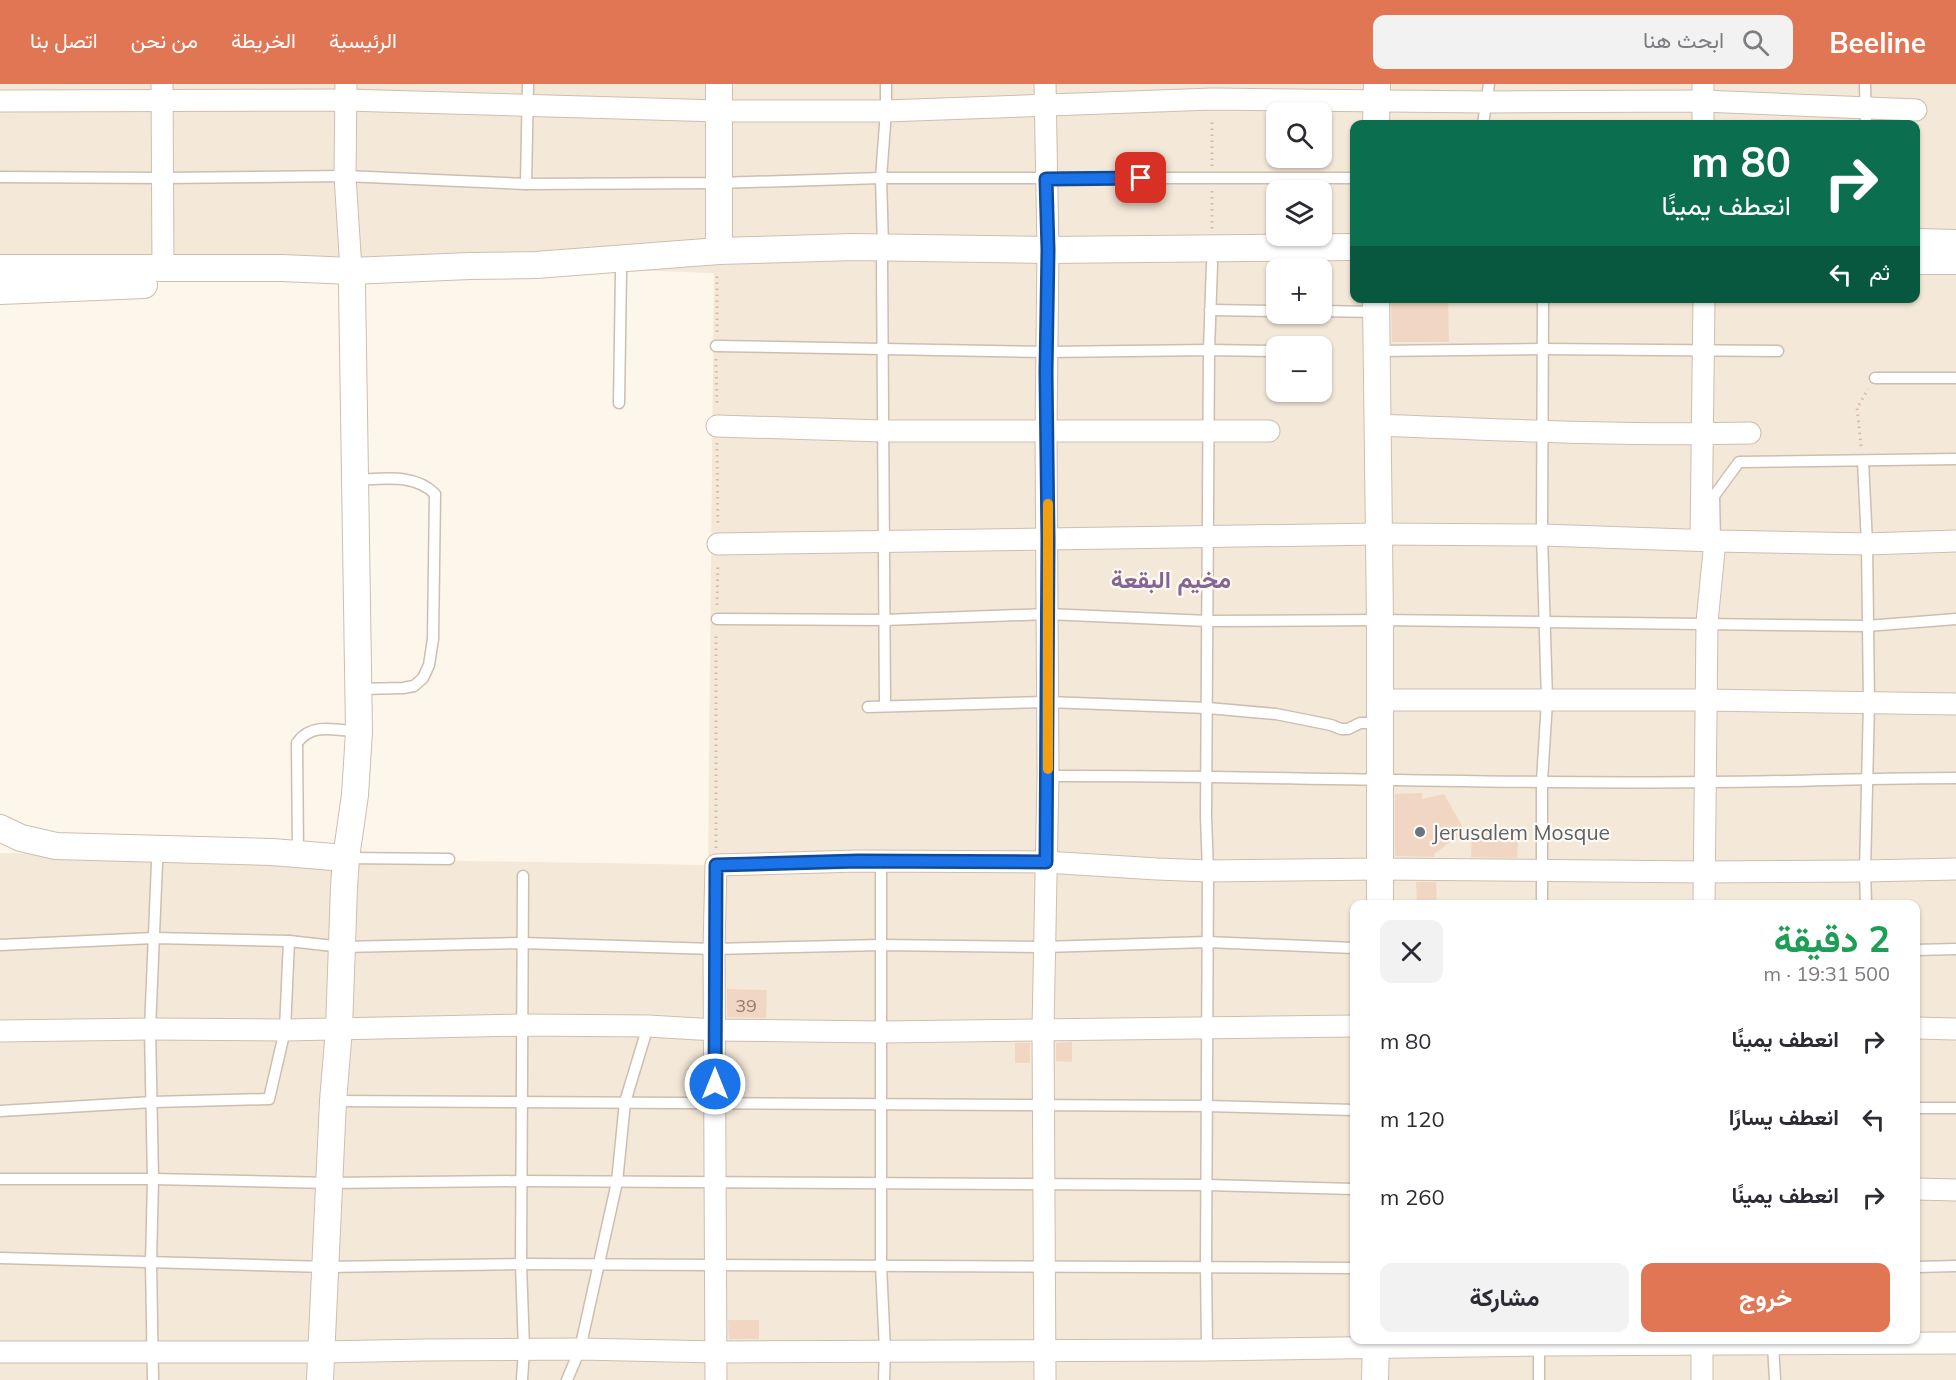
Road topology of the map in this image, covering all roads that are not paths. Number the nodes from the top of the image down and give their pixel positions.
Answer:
1 (528, 84) edge
2 (719, 84) edge
3 (886, 84) edge
4 (1045, 84) edge
5 (1865, 84) edge
6 (346, 92) edge
7 (161, 93) edge
8 (1487, 93) edge
9 (1703, 93) edge
10 (0, 101) edge
11 (1377, 103) edge
12 (1045, 105) junction
13 (528, 106) junction
14 (1916, 110) dead end
15 (719, 111) junction
16 (886, 111) junction
17 (1866, 116) edge
18 (1484, 120) edge
19 (1703, 120) edge
20 (345, 176) junction
21 (0, 177) edge
22 (163, 178) junction
23 (881, 178) junction
24 (1350, 178) edge
25 (1046, 179) junction
26 (718, 183) junction
27 (525, 184) junction
28 (1920, 242) edge
29 (1956, 243) edge
30 (1350, 247) edge
31 (882, 254) junction
32 (1048, 257) junction
33 (718, 259) junction
34 (1920, 261) edge
35 (1956, 261) edge
36 (1350, 262) edge
37 (1212, 264) junction
38 (0, 268) edge
39 (163, 268) junction
40 (621, 273) junction
41 (352, 278) junction
42 (0, 291) edge
43 (1543, 303) edge
44 (1704, 303) edge
45 (1375, 305) edge
46 (1210, 310) junction
47 (1332, 310) edge
48 (1266, 311) edge
49 (717, 346) road end
50 (883, 349) junction
51 (1542, 349) junction
52 (1209, 350) junction
53 (1703, 350) junction
54 (1266, 351) edge
55 (1377, 351) junction
56 (1778, 351) dead end
57 (1047, 352) junction
58 (1875, 378) road end
59 (1956, 378) edge
60 (619, 403) dead end
61 (1378, 425) junction
62 (717, 426) road end
63 (883, 431) junction
64 (1046, 431) junction
65 (1209, 431) junction
66 (1269, 431) dead end
67 (1542, 431) junction
68 (1750, 433) dead end
69 (1701, 434) junction
70 (1956, 459) edge
71 (1863, 461) junction
72 (355, 480) junction
73 (1378, 534) junction
74 (1542, 535) junction
75 (1209, 537) junction
76 (1048, 540) junction
77 (884, 541) junction
78 (1708, 541) junction
79 (1956, 541) edge
80 (718, 544) road end
81 (1867, 544) junction
82 (1047, 614) junction
83 (717, 619) road end
84 (1956, 619) edge
85 (884, 620) junction
86 (1380, 620) junction
87 (1208, 621) junction
88 (1543, 621) junction
89 (1707, 622) junction
90 (1867, 626) junction
91 (358, 689) junction
92 (1706, 700) junction
93 (1547, 701) junction
94 (1047, 702) junction
95 (1869, 703) junction
96 (1956, 704) edge
97 (885, 705) junction
98 (868, 707) dead end
99 (1208, 708) junction
100 (1380, 712) junction
101 (359, 732) junction
102 (1048, 776) junction
103 (1208, 776) junction
104 (1869, 778) junction
105 (1956, 778) edge
106 (1380, 780) junction
107 (1542, 781) junction
108 (1705, 782) junction
109 (0, 828) edge
110 (0, 845) edge
111 (298, 854) junction
112 (449, 859) dead end
113 (881, 861) junction
114 (1046, 862) junction
115 (157, 863) junction
116 (346, 863) junction
117 (1380, 869) junction
118 (1956, 869) edge
119 (1541, 870) junction
120 (1208, 871) junction
121 (1865, 871) junction
122 (1703, 872) junction
123 (524, 876) dead end
124 (1380, 900) edge
125 (1542, 900) edge
126 (1704, 900) edge
127 (1866, 900) edge
128 (154, 938) junction
129 (289, 941) junction
130 (1207, 942) junction
131 (523, 943) junction
132 (0, 945) edge
133 (881, 945) junction
134 (342, 946) junction
135 (1044, 946) junction
136 (1350, 948) edge
137 (714, 949) junction
138 (1956, 949) edge
139 (1920, 950) edge
140 (522, 1025) junction
141 (648, 1026) junction
142 (1350, 1026) edge
143 (1207, 1027) junction
144 (1920, 1028) edge
145 (150, 1029) junction
146 (339, 1029) junction
147 (1043, 1029) junction
148 (1956, 1029) edge
149 (285, 1030) junction
150 (715, 1030) junction
151 (0, 1031) edge
152 (882, 1032) junction
153 (333, 1101) junction
154 (522, 1101) junction
155 (153, 1102) junction
156 (624, 1102) junction
157 (716, 1102) junction
158 (881, 1104) junction
159 (1043, 1106) junction
160 (1207, 1106) junction
161 (1920, 1108) edge
162 (1956, 1108) edge
163 (1350, 1110) edge
164 (0, 1111) edge
165 (0, 1179) edge
166 (153, 1179) junction
167 (522, 1181) junction
168 (617, 1182) junction
169 (716, 1182) junction
170 (329, 1183) junction
171 (881, 1184) junction
172 (1044, 1185) junction
173 (1206, 1185) junction
174 (1350, 1189) edge
175 (1920, 1189) edge
176 (1956, 1190) edge
177 (0, 1258) edge
178 (152, 1263) junction
179 (521, 1264) junction
180 (598, 1264) junction
181 (715, 1265) junction
182 (881, 1265) junction
183 (1044, 1266) junction
184 (1206, 1266) junction
185 (1956, 1266) edge
186 (325, 1267) junction
187 (1920, 1267) edge
188 (1350, 1268) edge
189 (1920, 1342) edge
190 (1956, 1343) edge
191 (1352, 1344) edge
192 (1376, 1344) edge
193 (1539, 1344) edge
194 (1702, 1344) edge
195 (1773, 1344) edge
196 (524, 1349) junction
197 (580, 1349) junction
198 (885, 1350) junction
199 (1044, 1350) junction
200 (1207, 1350) junction
201 (153, 1351) junction
202 (0, 1352) edge
203 (322, 1352) junction
204 (717, 1352) junction
205 (153, 1380) edge
206 (320, 1380) edge
207 (522, 1380) edge
208 (567, 1380) edge
209 (716, 1380) edge
210 (884, 1380) edge
211 (1045, 1380) edge
212 (1375, 1380) edge
213 (1539, 1380) edge
214 (1702, 1380) edge
215 (1774, 1380) edge

1 - 13 lane
2 - 15 street
3 - 16 lane
4 - 12 street
5 - 17 lane
6 - 7 street
6 - 13 street
6 - 20 street
7 - 10 street
7 - 22 street
8 - 9 street
8 - 11 street
8 - 18 lane
9 - 17 street
9 - 19 street
11 - 12 street
12 - 16 street
12 - 25 street
13 - 15 street
13 - 27 lane
14 - 17 street
15 - 16 street
15 - 26 street
16 - 23 lane
20 - 22 lane
20 - 27 lane
20 - 41 street
21 - 22 lane
22 - 39 street
23 - 25 lane
23 - 26 lane
23 - 31 lane
24 - 25 lane
25 - 32 street
26 - 27 lane
26 - 33 street
28 - 29 street
30 - 32 street
31 - 32 street
31 - 33 street
31 - 50 lane
32 - 37 street
32 - 57 street
33 - 40 street
33 - 41 street
34 - 35 street
36 - 37 street
37 - 46 lane
38 - 39 street
39 - 41 street
40 - 41 street
40 - 60 lane
41 - 42 street
41 - 72 street
43 - 51 lane
44 - 53 street
45 - 47 lane
45 - 55 street
46 - 48 lane
46 - 52 lane
49 - 50 lane
50 - 57 lane
50 - 63 lane
51 - 53 lane
51 - 55 lane
51 - 67 lane
52 - 54 lane
52 - 57 lane
52 - 65 lane
53 - 56 lane
53 - 69 street
55 - 61 street
57 - 64 street
58 - 59 lane
61 - 67 street
61 - 73 street
62 - 63 street
63 - 64 street
63 - 77 lane
64 - 65 street
64 - 76 street
65 - 66 street
65 - 75 lane
67 - 69 street
67 - 74 lane
68 - 69 street
69 - 78 street
70 - 71 lane
71 - 78 lane
71 - 81 lane
72 - 91 street
72 - 91 lane
73 - 74 street
73 - 75 street
73 - 86 street
74 - 78 street
74 - 88 lane
75 - 76 street
75 - 87 lane
76 - 77 street
76 - 82 street
77 - 80 street
77 - 85 lane
78 - 81 street
78 - 89 street
79 - 81 street
81 - 90 lane
82 - 85 lane
82 - 87 lane
82 - 94 street
83 - 85 lane
84 - 90 lane
85 - 97 lane
86 - 87 lane
86 - 88 lane
86 - 100 street
87 - 99 lane
88 - 89 lane
88 - 93 lane
89 - 90 lane
89 - 92 street
90 - 95 lane
91 - 101 street
92 - 93 street
92 - 95 street
92 - 108 street
93 - 100 street
93 - 107 lane
94 - 97 lane
94 - 99 lane
94 - 102 street
95 - 96 street
95 - 104 lane
97 - 98 lane
99 - 100 lane
99 - 103 lane
100 - 106 street
101 - 111 lane
101 - 116 street
102 - 103 lane
102 - 114 street
103 - 106 lane
103 - 120 lane
104 - 105 lane
104 - 108 lane
104 - 121 lane
106 - 107 lane
106 - 117 street
107 - 108 lane
107 - 119 lane
108 - 122 street
109 - 111 street
110 - 115 street
111 - 116 street
112 - 116 lane
113 - 114 street
113 - 133 lane
113 - 137 street
114 - 120 street
114 - 135 street
115 - 116 street
115 - 128 lane
116 - 134 street
117 - 119 street
117 - 120 street
117 - 124 street
118 - 121 street
119 - 122 street
119 - 125 lane
120 - 130 lane
121 - 122 street
121 - 127 lane
122 - 126 street
123 - 131 lane
128 - 129 lane
128 - 132 lane
128 - 145 lane
129 - 134 lane
129 - 149 lane
130 - 135 lane
130 - 136 lane
130 - 143 lane
131 - 134 lane
131 - 137 lane
131 - 140 lane
133 - 135 lane
133 - 137 lane
133 - 152 lane
134 - 146 street
135 - 147 street
137 - 150 street
138 - 139 lane
140 - 141 street
140 - 146 street
140 - 154 lane
141 - 150 street
141 - 156 lane
142 - 143 street
143 - 147 street
143 - 160 lane
144 - 148 street
145 - 149 street
145 - 151 street
145 - 155 lane
146 - 149 street
146 - 153 street
147 - 152 street
147 - 159 street
149 - 155 lane
150 - 152 street
150 - 157 street
152 - 158 lane
153 - 154 lane
153 - 170 street
154 - 156 lane
154 - 167 lane
155 - 164 lane
155 - 166 lane
156 - 157 lane
156 - 168 lane
157 - 158 lane
157 - 169 street
158 - 159 lane
158 - 171 lane
159 - 160 lane
159 - 172 street
160 - 163 lane
160 - 173 lane
161 - 162 lane
165 - 166 lane
166 - 170 lane
166 - 178 lane
167 - 168 lane
167 - 170 lane
167 - 179 lane
168 - 169 lane
168 - 180 lane
169 - 171 lane
169 - 181 street
170 - 186 street
171 - 172 lane
171 - 182 lane
172 - 173 lane
172 - 183 street
173 - 174 lane
173 - 184 lane
175 - 176 street
177 - 178 lane
178 - 186 lane
178 - 201 lane
179 - 180 lane
179 - 186 lane
179 - 196 lane
180 - 181 lane
180 - 197 lane
181 - 182 lane
181 - 204 street
182 - 183 lane
182 - 198 lane
183 - 184 lane
183 - 199 street
184 - 188 lane
184 - 200 lane
185 - 187 lane
186 - 203 street
189 - 190 street
191 - 200 street
192 - 212 street
193 - 213 lane
194 - 214 street
195 - 215 lane
196 - 197 street
196 - 203 street
196 - 207 lane
197 - 204 street
197 - 208 lane
198 - 199 street
198 - 204 street
198 - 210 lane
199 - 200 street
199 - 211 street
201 - 202 street
201 - 203 street
201 - 205 lane
203 - 206 street
204 - 209 street

